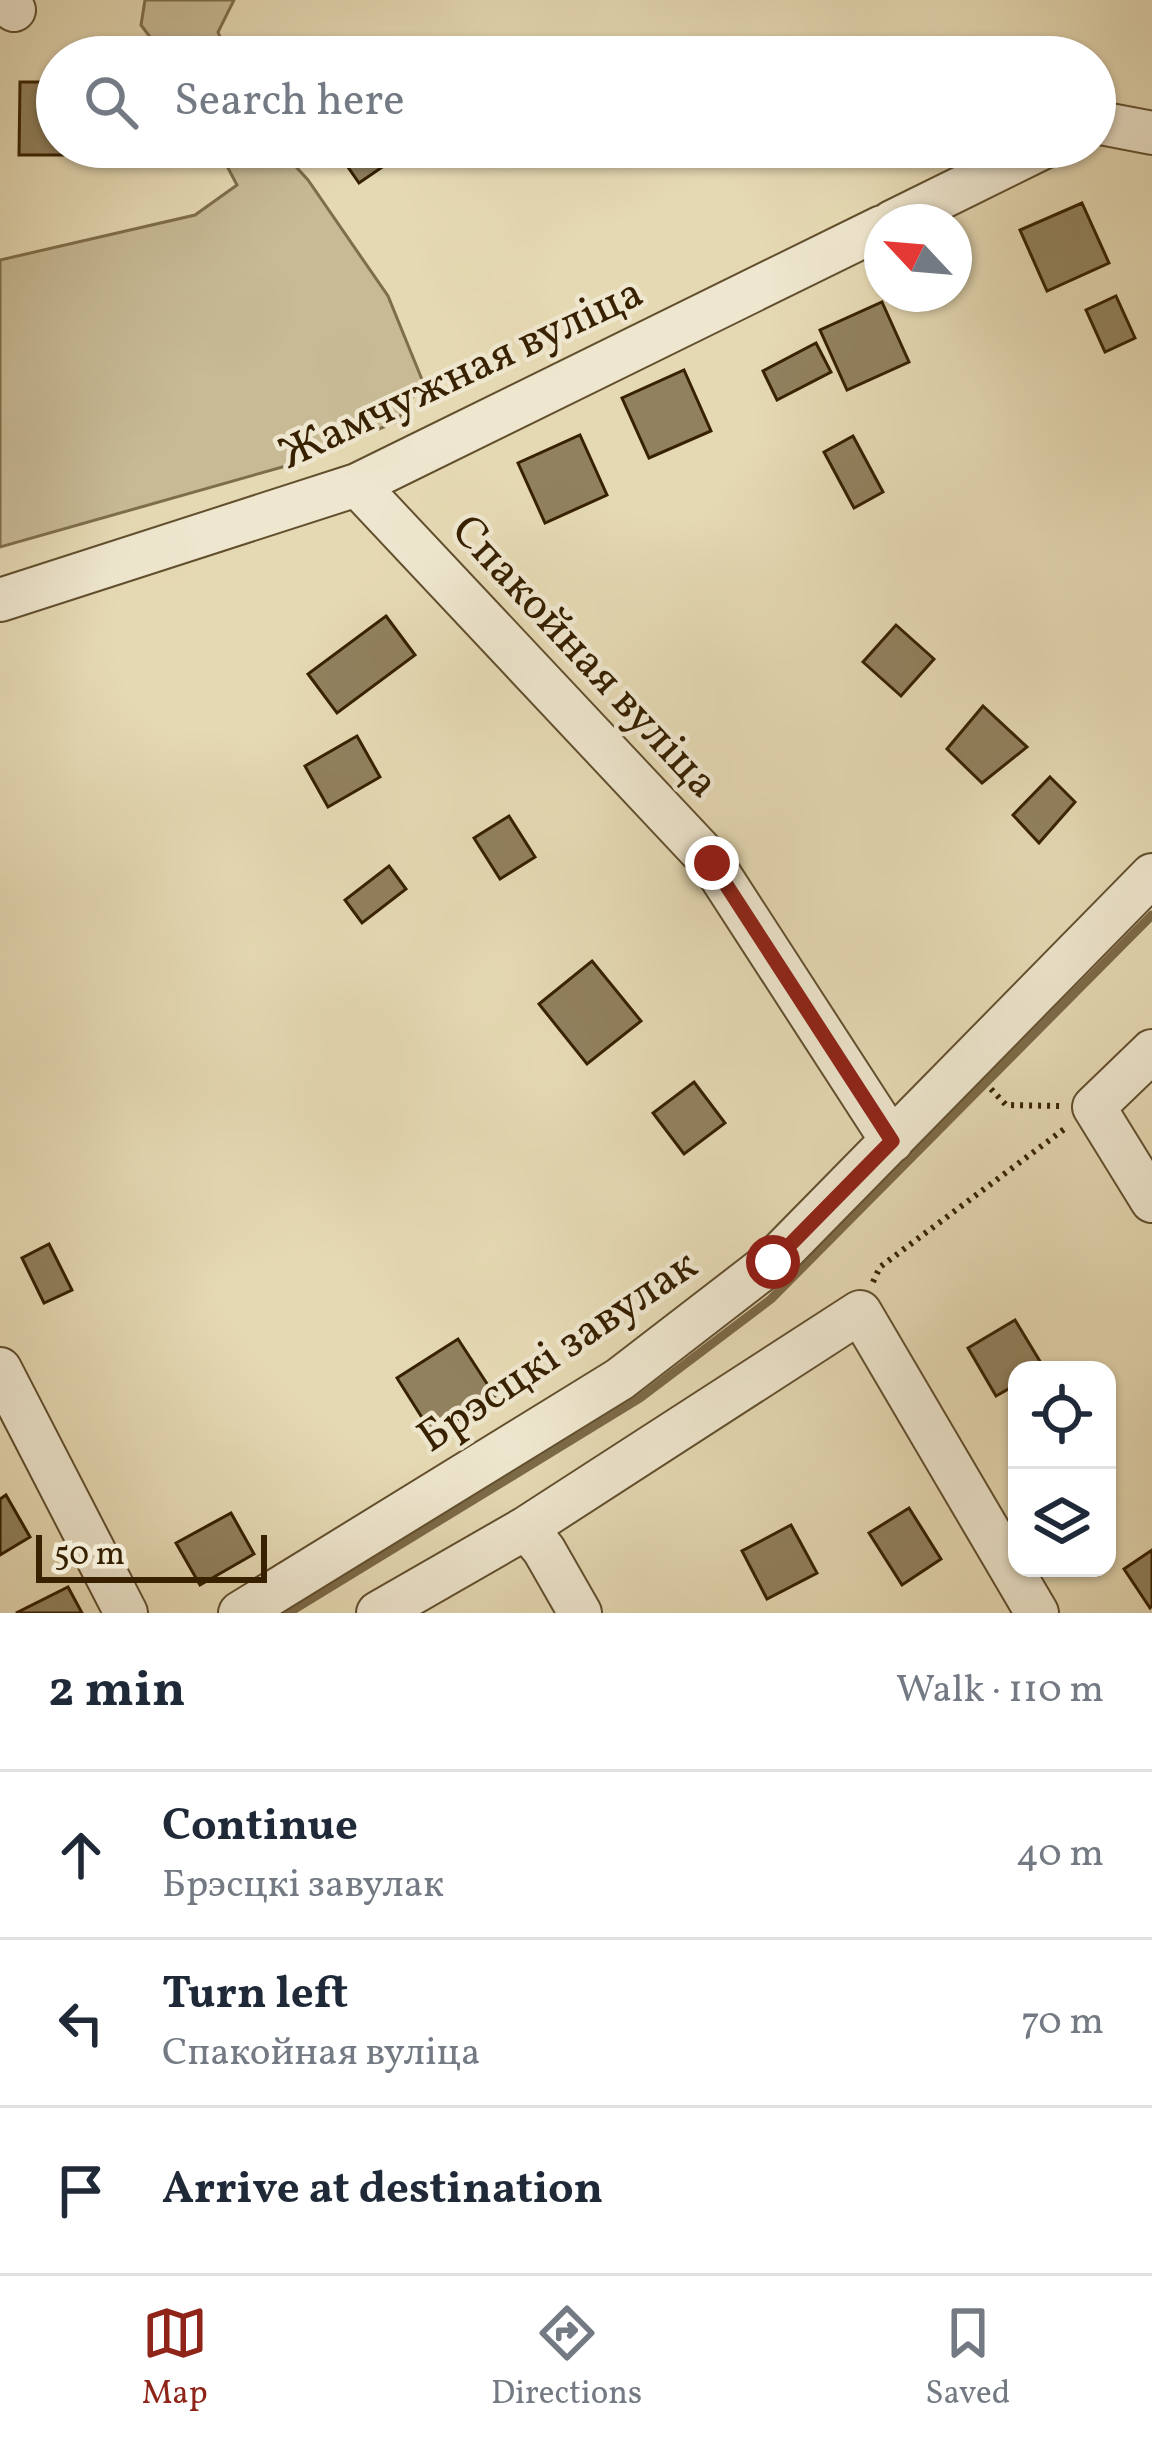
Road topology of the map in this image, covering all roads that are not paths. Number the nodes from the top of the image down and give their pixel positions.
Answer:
1 (1116, 126) edge
2 (1152, 133) edge
3 (1001, 168) edge
4 (928, 204) edge
5 (864, 236) edge
6 (357, 485) junction
7 (0, 600) edge
8 (1152, 875) edge
9 (1152, 1051) edge
10 (892, 1141) junction
11 (1152, 1201) edge
12 (0, 1369) edge
13 (526, 1528) junction
14 (126, 1613) edge
15 (240, 1613) edge
16 (378, 1613) edge
17 (580, 1613) edge
18 (1036, 1613) edge

1 - 2 street
3 - 4 street
5 - 6 street, Жамчужная вуліца
6 - 7 street, Жамчужная вуліца
6 - 10 street, Спакойная вуліца
8 - 10 street, Брэсцкі завулак
9 - 11 street
10 - 15 street, Брэсцкі завулак
12 - 14 street
13 - 16 street
13 - 17 street
13 - 18 street

